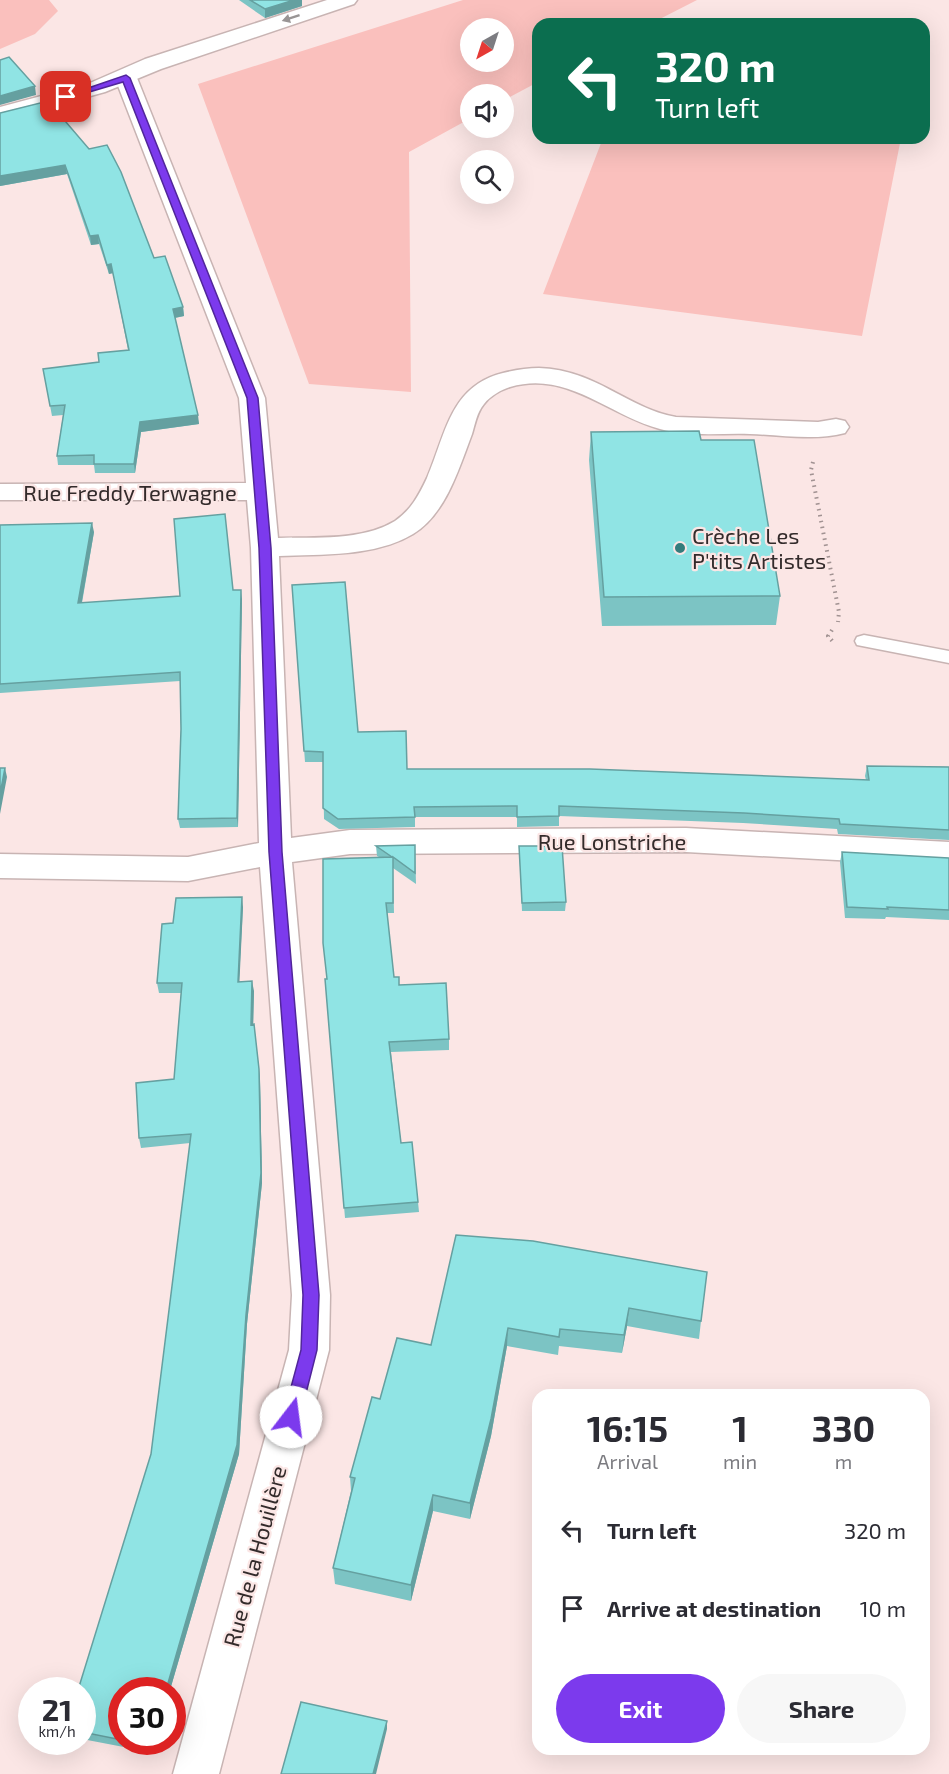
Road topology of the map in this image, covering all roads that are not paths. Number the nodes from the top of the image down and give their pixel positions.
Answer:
1 (347, 0) edge
2 (126, 78) junction
3 (0, 114) edge
4 (827, 429) road end
5 (260, 491) junction
6 (0, 492) edge
7 (265, 548) junction
8 (864, 641) road end
9 (949, 657) edge
10 (275, 852) junction
11 (949, 854) edge
12 (0, 866) edge
13 (196, 1774) edge

1 -> 2 street
2 - 3 street
2 - 5 street, Rue de la Houillère
4 - 7 street
5 - 6 street, Rue Freddy Terwagne
5 - 7 street, Rue de la Houillère
7 - 10 street, Rue de la Houillère
8 - 9 lane
10 - 11 street, Rue Lonstriche
10 - 12 street, Rue Lonstriche
10 - 13 street, Rue de la Houillère

